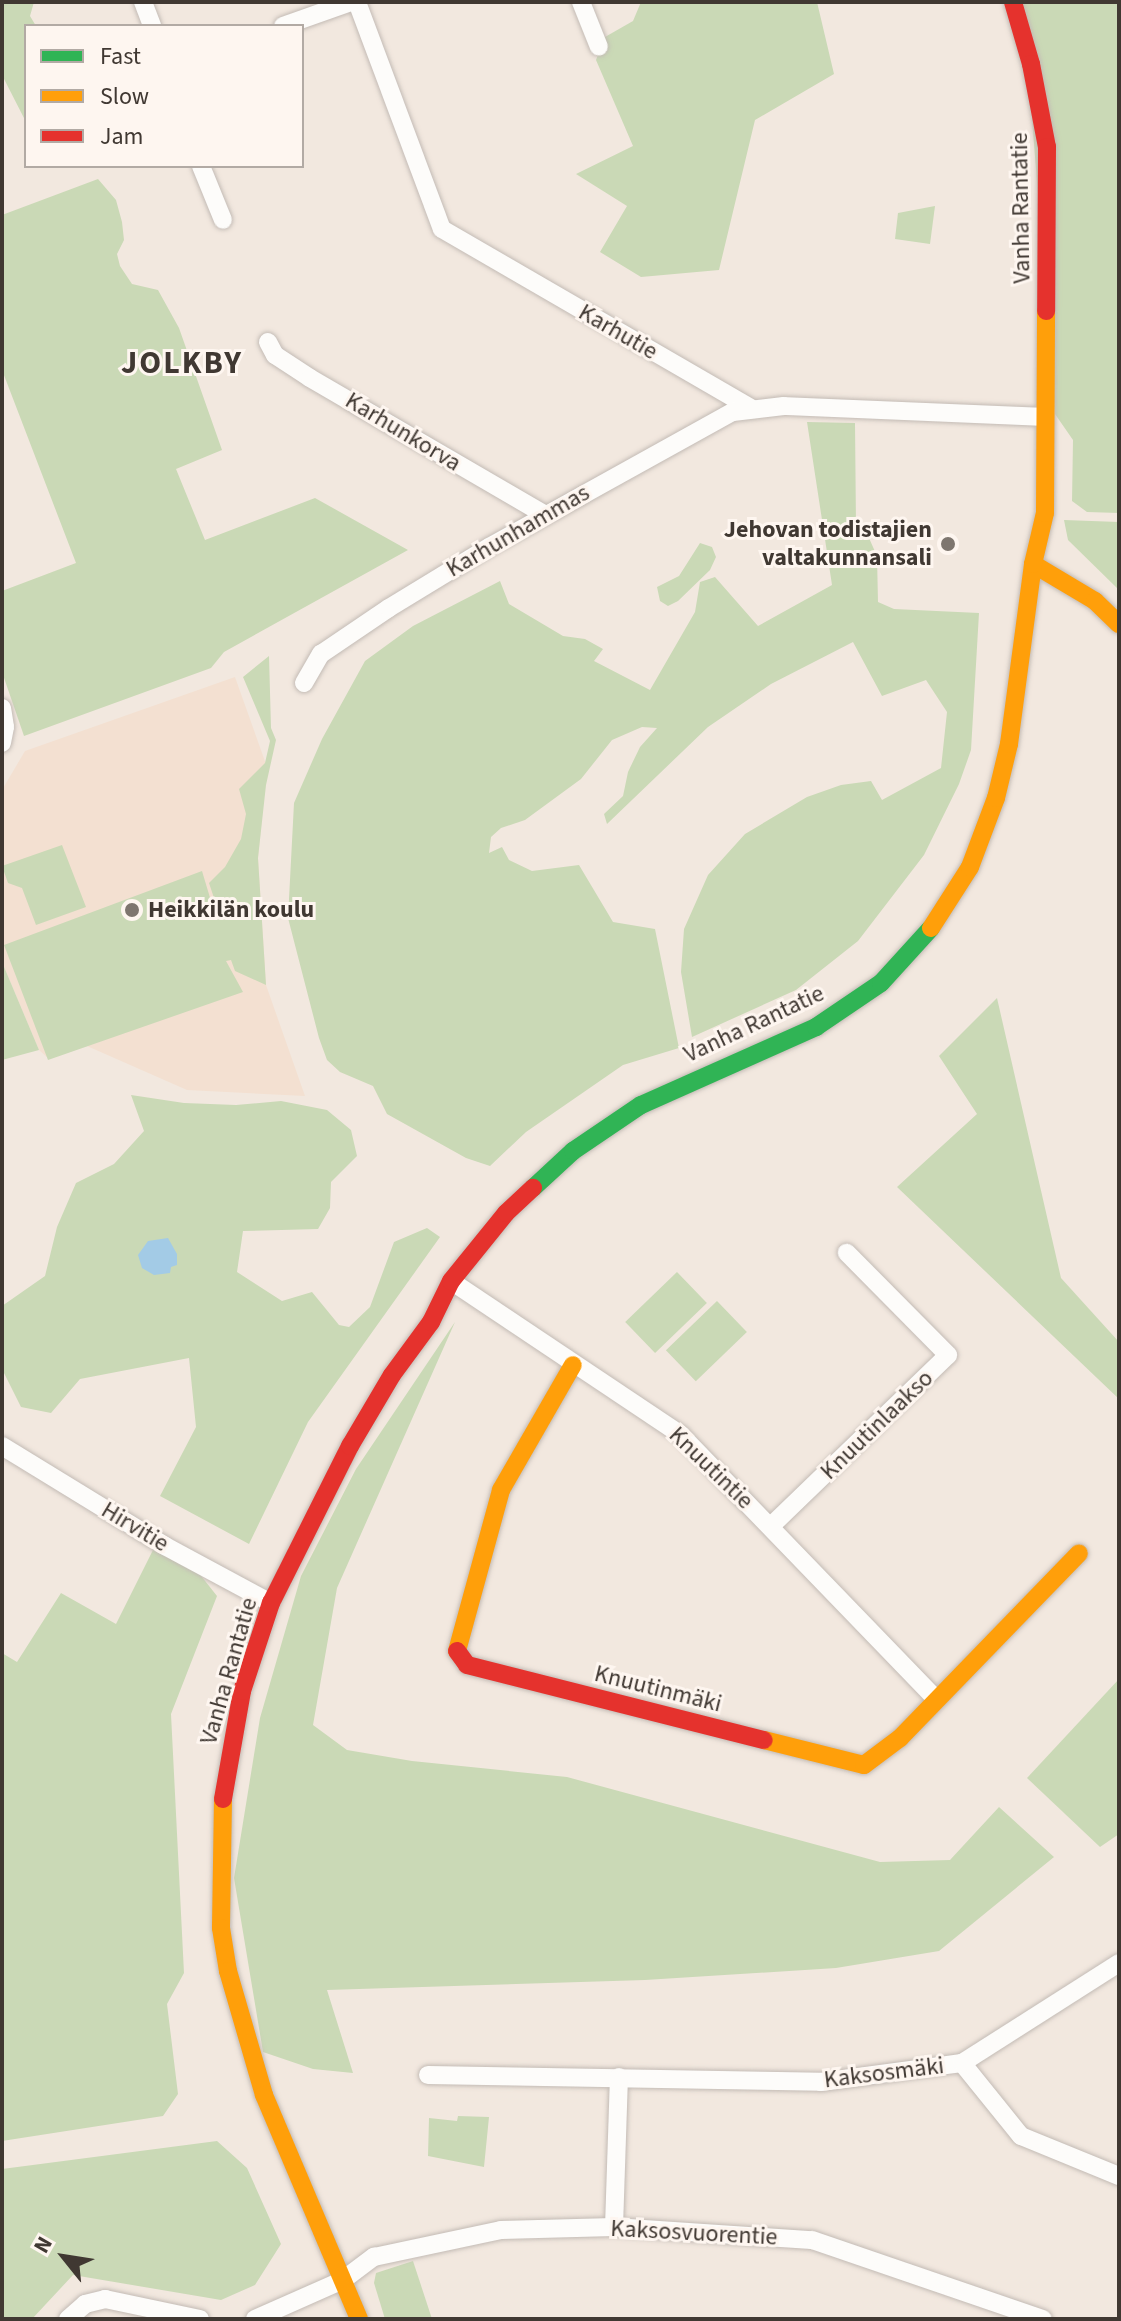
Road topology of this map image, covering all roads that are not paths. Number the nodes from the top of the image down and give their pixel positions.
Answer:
1 (143, 2) edge
2 (351, 2) edge
3 (357, 2) edge
4 (581, 2) edge
5 (1013, 2) edge
6 (151, 24) edge
7 (289, 24) edge
8 (599, 47) dead end
9 (202, 168) edge
10 (223, 220) dead end
11 (268, 342) dead end
12 (753, 409) junction
13 (1043, 417) junction
14 (545, 515) junction
15 (1033, 564) junction
16 (1119, 624) edge
17 (304, 683) dead end
18 (2, 708) edge
19 (2, 743) edge
20 (847, 1253) dead end
21 (451, 1281) junction
22 (573, 1365) junction
23 (2, 1446) edge
24 (771, 1526) junction
25 (1079, 1553) dead end
26 (271, 1603) junction
27 (935, 1698) junction
28 (1119, 1963) edge
29 (962, 2063) junction
30 (428, 2075) dead end
31 (619, 2077) junction
32 (1119, 2176) edge
33 (614, 2227) junction
34 (343, 2280) junction
35 (68, 2319) edge
36 (200, 2319) edge
37 (255, 2319) edge
38 (359, 2319) edge
39 (1043, 2319) edge

1 - 6 street
2 - 7 street
3 - 12 street, Karhutie
4 - 8 street
5 - 13 main road, Vanha Rantatie
9 - 10 street
11 - 14 street, Karhunkorva
12 - 13 street
12 - 14 street, Karhunhammas
13 - 15 main road, Vanha Rantatie
14 - 17 street, Karhunhammas
15 - 16 main road
15 - 21 main road, Vanha Rantatie
18 - 19 street
20 - 24 street, Knuutinlaakso
21 - 22 street, Knuutintie
21 - 26 main road, Vanha Rantatie
22 - 24 street, Knuutintie
22 - 27 main road, Knuutinmäki
23 - 26 street, Hirvitie
24 - 27 street, Knuutintie
25 - 27 main road, Knuutinmäki
26 - 34 main road, Vanha Rantatie
28 - 29 street, Kaksosmäki
29 - 31 street, Kaksosmäki
29 - 32 street
30 - 31 street, Kaksosmäki
31 - 33 street
33 - 34 street, Kaksosvuorentie
33 - 39 street, Kaksosvuorentie
34 - 37 street, Kaksosvuorentie
34 - 38 main road, Vanha Rantatie
35 - 36 street

